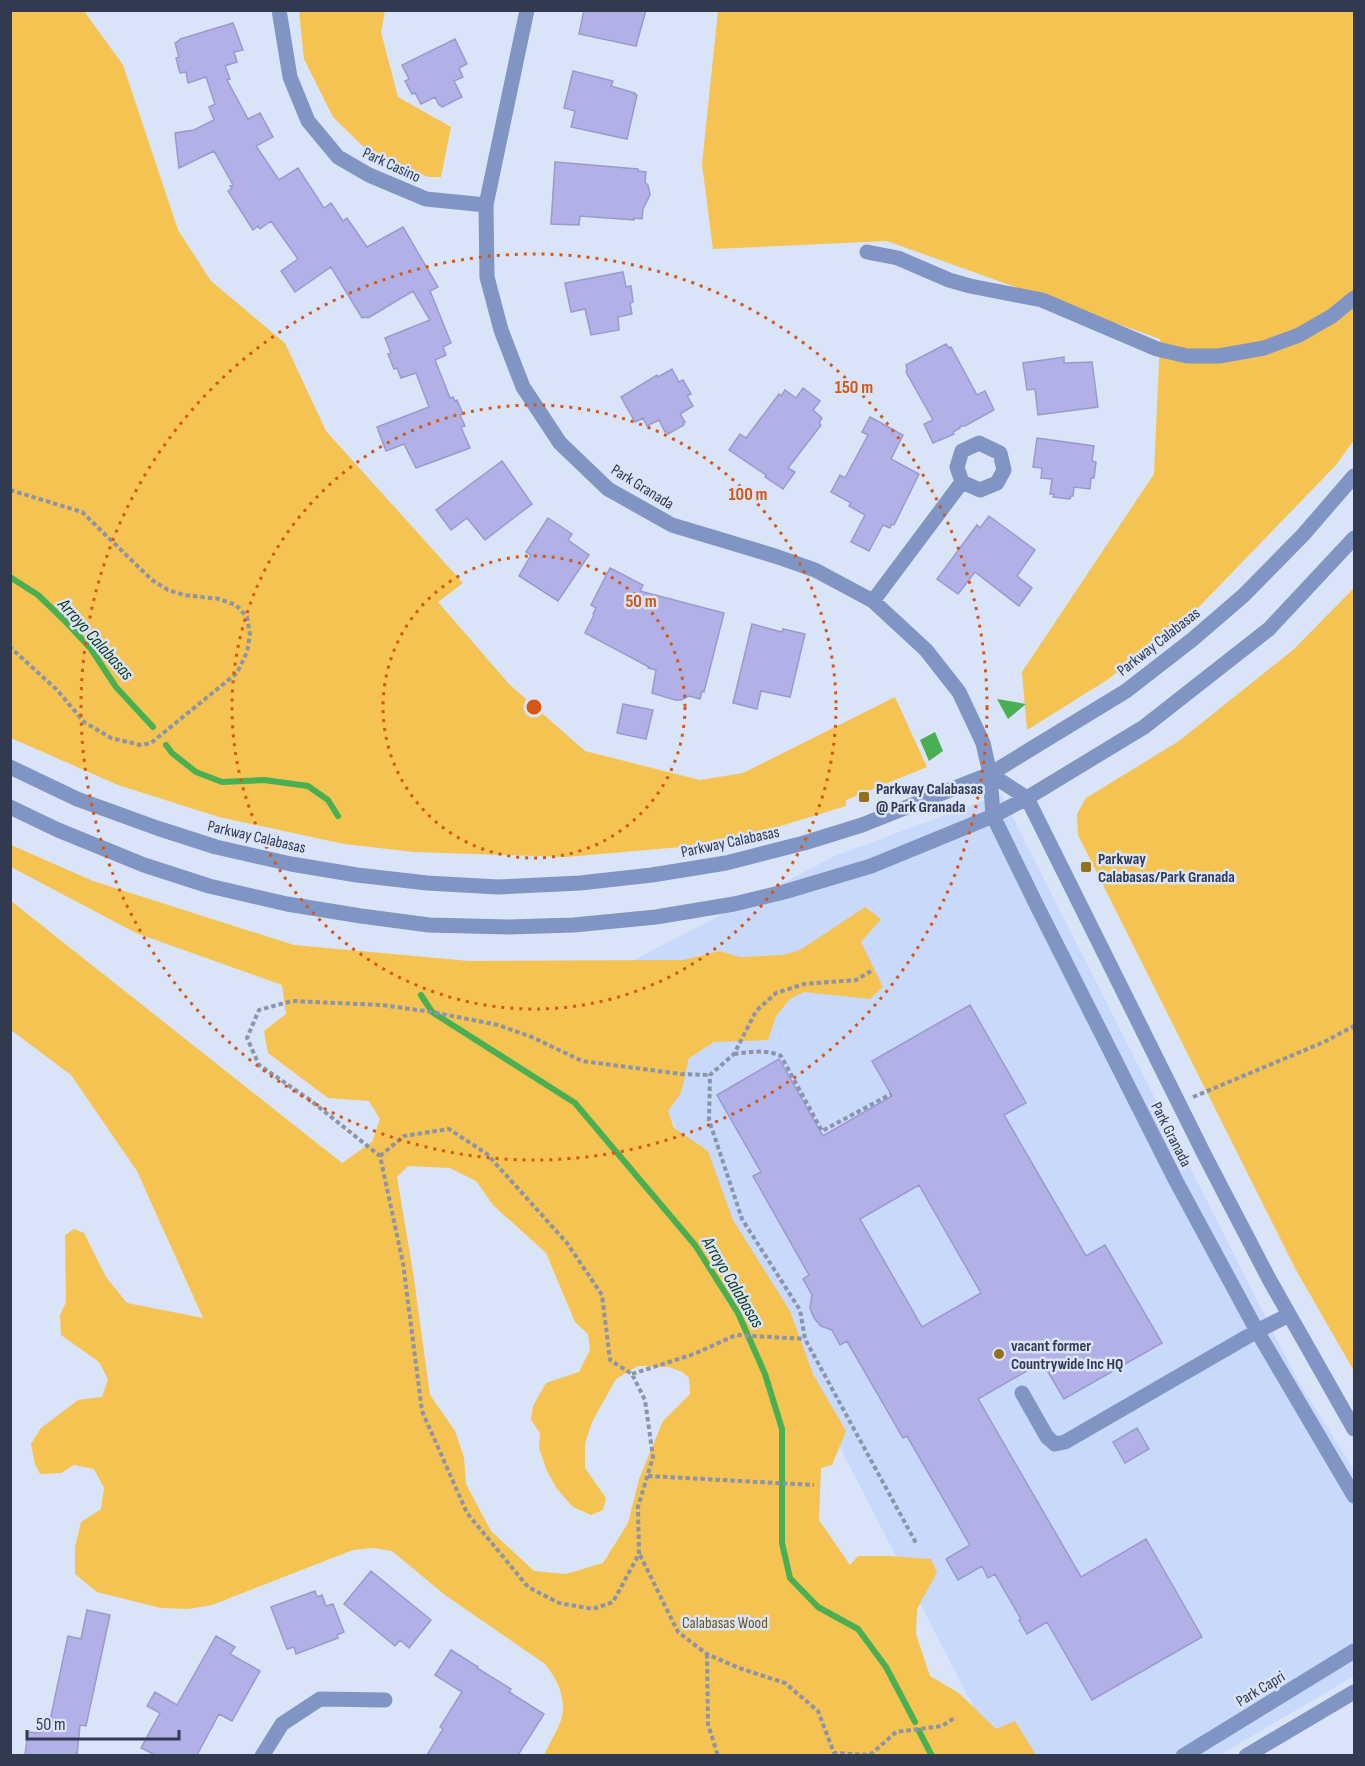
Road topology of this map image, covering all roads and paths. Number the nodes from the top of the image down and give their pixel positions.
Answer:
1 (279, 10) edge
2 (526, 10) edge
3 (486, 205) junction
4 (867, 252) dead end
5 (1354, 298) edge
6 (1354, 476) edge
7 (962, 482) dead end
8 (10, 490) edge
9 (1354, 538) edge
10 (873, 601) junction
11 (10, 647) edge
12 (10, 767) edge
13 (990, 774) junction
14 (1027, 798) junction
15 (10, 807) edge
16 (993, 816) junction
17 (871, 971) dead end
18 (1354, 1026) edge
19 (734, 1054) junction
20 (710, 1075) junction
21 (891, 1094) dead end
22 (1179, 1104) junction
23 (380, 1156) junction
24 (1289, 1315) junction
25 (1257, 1331) junction
26 (805, 1339) junction
27 (632, 1374) junction
28 (1022, 1393) dead end
29 (1354, 1429) edge
30 (648, 1476) junction
31 (814, 1485) dead end
32 (1354, 1496) edge
33 (916, 1544) dead end
34 (639, 1554) junction
35 (1354, 1651) edge
36 (707, 1654) junction
37 (1354, 1692) edge
38 (385, 1700) dead end
39 (956, 1717) dead end
40 (262, 1755) edge
41 (718, 1755) edge
42 (1183, 1755) edge
43 (1246, 1755) edge

1 - 3 street, Park Casino
2 - 3 street, Park Granada
3 - 10 street, Park Granada
4 - 5 street
6 - 13 street, Parkway Calabasas
7 - 10 street
8 - 11 path
9 - 14 street
10 - 13 street, Park Granada
12 - 13 street, Parkway Calabasas
13 - 14 street
13 - 16 street, Park Granada
14 - 16 street
14 - 22 street, Park Granada
15 - 16 street
16 - 25 street, Park Granada
17 - 19 path
18 - 22 path
19 - 20 path
19 - 21 path
20 - 23 path
20 - 26 path
22 - 24 street, Park Granada
23 - 27 path
23 - 34 path
24 - 25 street
24 - 29 street, Park Granada
25 - 28 street
25 - 32 street, Park Granada
26 - 27 path
26 - 33 path
27 - 30 path
30 - 31 path
30 - 34 path
34 - 36 path
35 - 42 street, Park Capri
36 - 39 path
36 - 41 path
37 - 43 street
38 - 40 street

